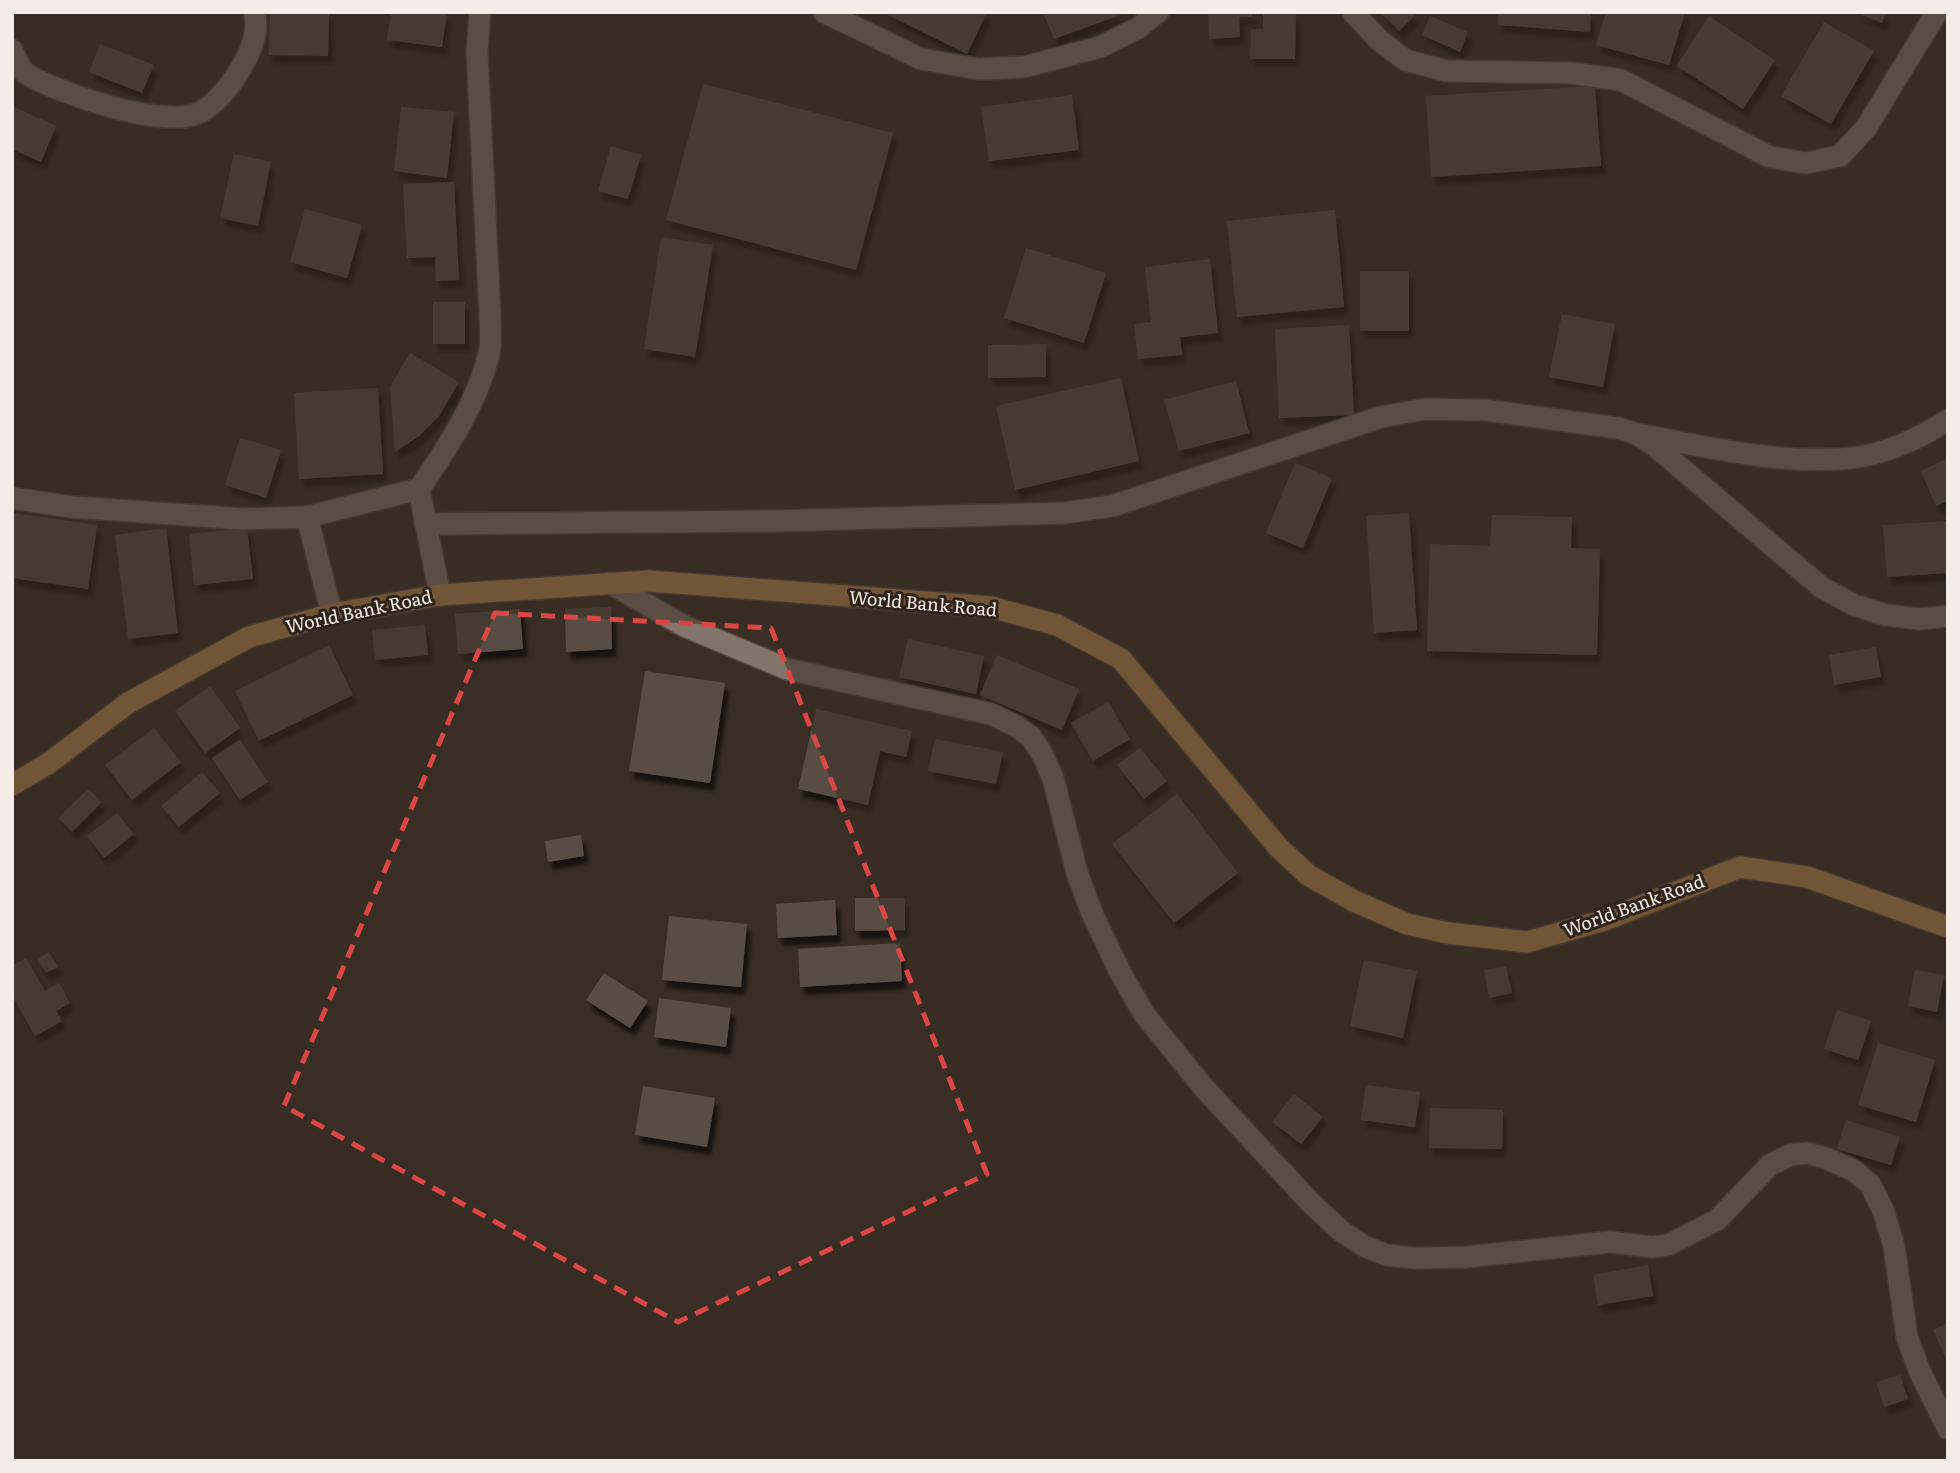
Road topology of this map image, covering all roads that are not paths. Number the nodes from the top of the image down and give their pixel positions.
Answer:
1 (255, 12) edge
2 (481, 12) edge
3 (824, 12) edge
4 (1158, 12) edge
5 (1353, 12) edge
6 (1937, 12) edge
7 (12, 50) edge
8 (1948, 420) edge
9 (1637, 434) junction
10 (419, 489) junction
11 (12, 498) edge
12 (307, 517) junction
13 (425, 524) junction
14 (610, 583) junction
15 (440, 594) junction
16 (332, 614) junction
17 (1948, 616) edge
18 (12, 785) edge
19 (1948, 927) edge
20 (1948, 1429) edge

1 - 7 street
2 - 10 street
3 - 4 street
5 - 6 street
8 - 9 street
9 - 13 street
9 - 17 street
10 - 12 street
10 - 13 street
11 - 12 street
12 - 16 street
13 - 15 street
14 - 15 main road, World Bank Road
14 - 19 main road, World Bank Road
14 - 20 street
15 - 16 main road, World Bank Road
16 - 18 main road, World Bank Road

